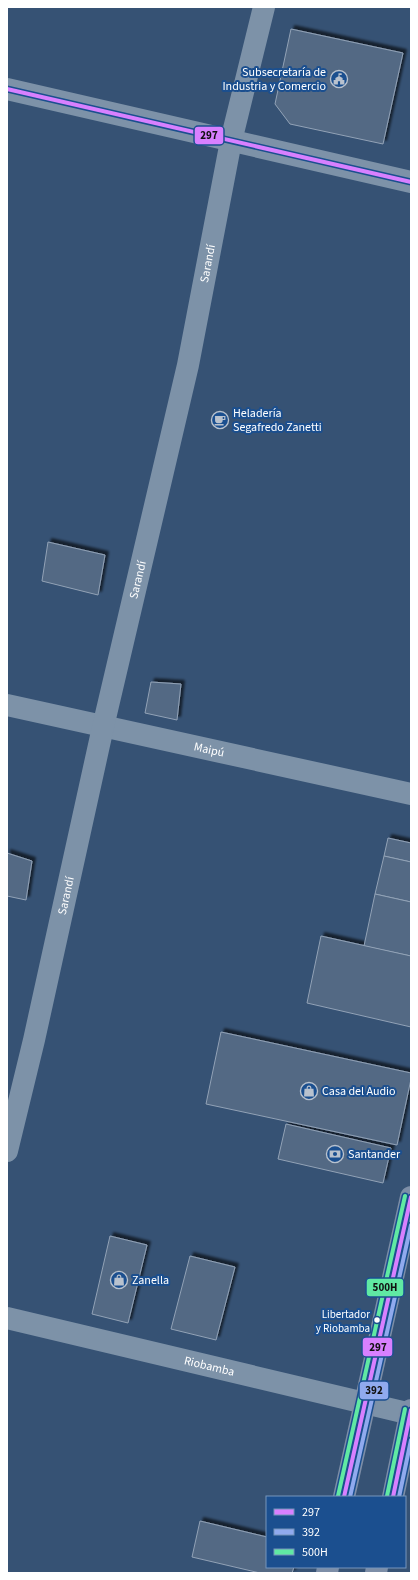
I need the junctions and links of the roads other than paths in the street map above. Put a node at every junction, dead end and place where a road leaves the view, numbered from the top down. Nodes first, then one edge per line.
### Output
1 (264, 7) edge
2 (7, 89) edge
3 (231, 141) junction
4 (411, 182) edge
5 (7, 705) edge
6 (103, 727) junction
7 (411, 794) edge
8 (7, 1151) edge
9 (411, 1197) edge
10 (7, 1318) edge
11 (366, 1404) junction
12 (411, 1413) edge
13 (344, 1496) edge
14 (393, 1496) edge

1 - 3 street, Sarandí
2 - 3 street
3 - 4 street
3 - 6 street, Sarandí
5 - 6 street, Maipú
6 - 7 street, Maipú
6 - 8 street, Sarandí
9 - 11 main road
10 - 11 street, Riobamba
11 - 12 street, Riobamba
11 - 13 main road
12 - 14 main road

